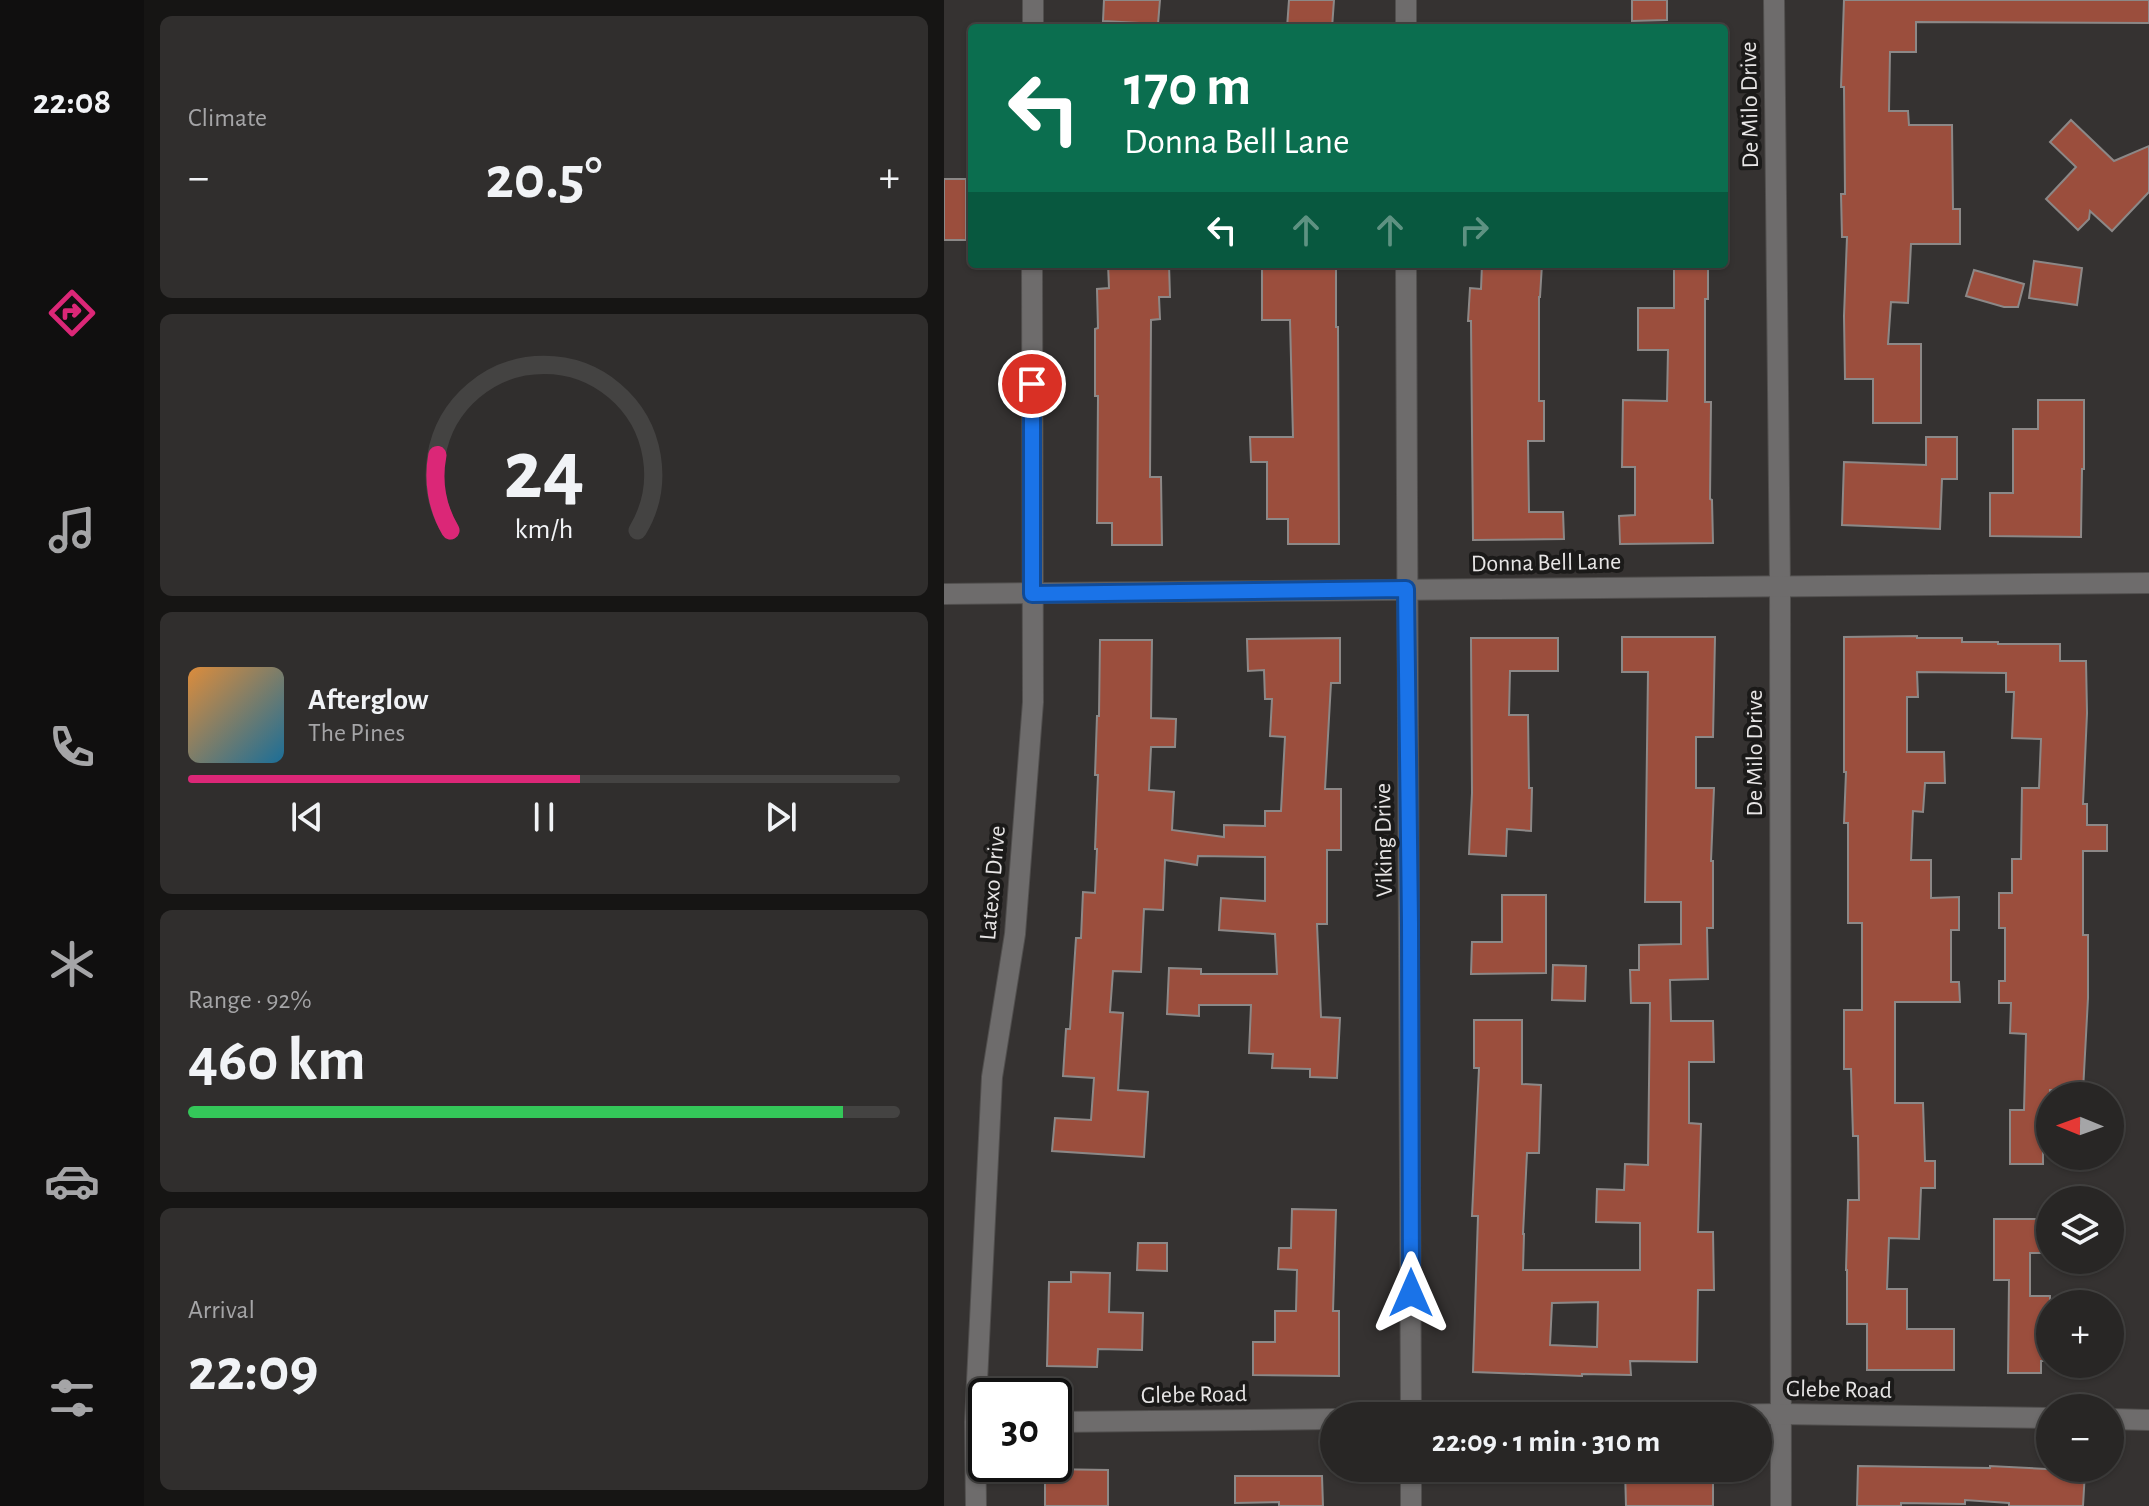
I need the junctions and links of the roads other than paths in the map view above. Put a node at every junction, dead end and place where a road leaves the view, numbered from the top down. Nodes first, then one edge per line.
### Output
1 (1033, 0) edge
2 (1406, 0) edge
3 (1774, 0) edge
4 (1033, 24) edge
5 (1406, 24) edge
6 (1032, 268) edge
7 (1406, 268) edge
8 (2149, 583) edge
9 (1780, 585) junction
10 (1406, 589) junction
11 (944, 594) edge
12 (1032, 594) junction
13 (982, 1378) edge
14 (1411, 1402) edge
15 (1772, 1414) edge
16 (1780, 1414) junction
17 (2036, 1418) edge
18 (1320, 1419) edge
19 (2124, 1419) edge
20 (2149, 1420) edge
21 (1072, 1422) edge
22 (977, 1482) edge
23 (1411, 1482) edge
24 (976, 1506) edge
25 (1411, 1506) edge
26 (1781, 1506) edge

1 - 4 street
2 - 5 street
3 - 9 street, De Milo Drive
6 - 12 street, Latexo Drive
7 - 10 street, Viking Drive
8 - 9 street, Donna Bell Lane
9 - 10 street, Donna Bell Lane
9 - 16 street, De Milo Drive
10 - 12 street, Donna Bell Lane
10 - 14 street, Viking Drive
11 - 12 street, Donna Bell Lane
12 - 13 street, Latexo Drive
15 - 16 street, Glebe Road
16 - 17 street, Glebe Road
16 - 26 street, De Milo Drive
18 - 21 street, Glebe Road
19 - 20 street
22 - 24 street, Latexo Drive
23 - 25 street

